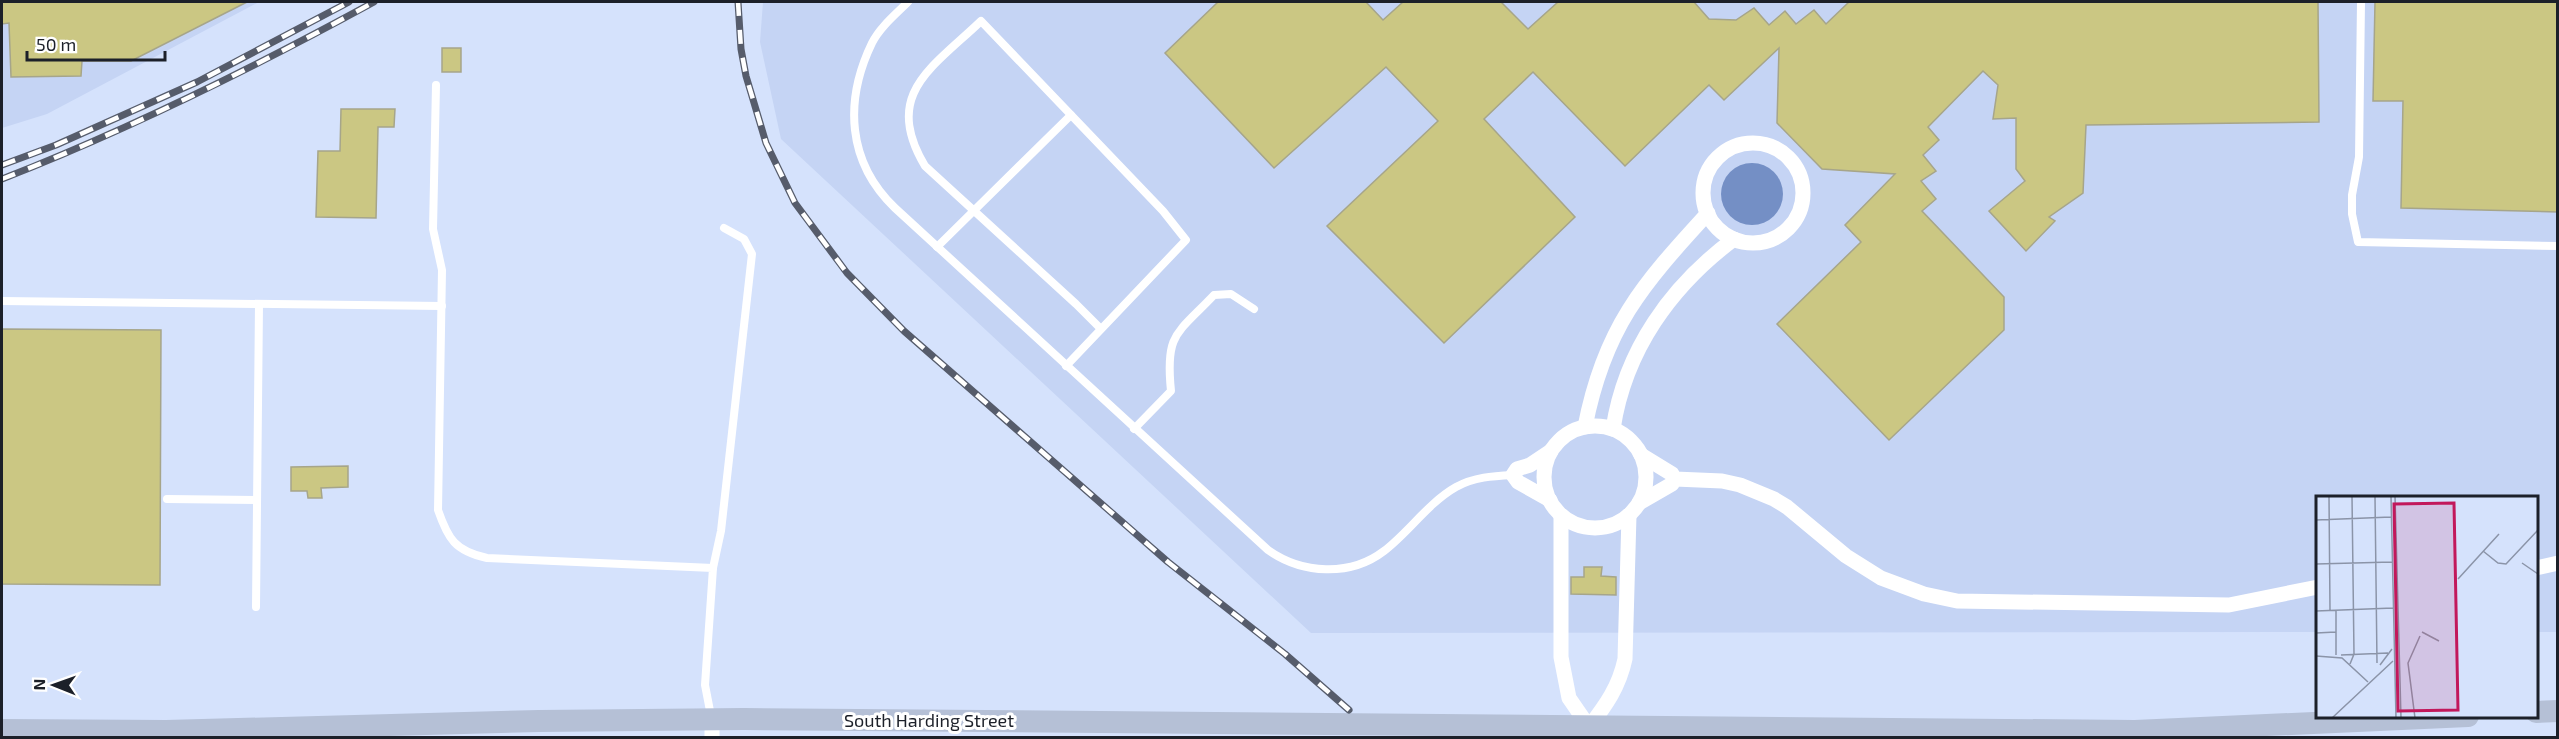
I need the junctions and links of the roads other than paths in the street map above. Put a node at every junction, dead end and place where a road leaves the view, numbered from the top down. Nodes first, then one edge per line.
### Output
1 (908, 2) edge
2 (2361, 2) edge
3 (436, 85) dead end
4 (1071, 116) junction
5 (973, 210) junction
6 (1708, 213) junction
7 (724, 228) dead end
8 (1734, 239) junction
9 (2558, 246) edge
10 (938, 247) junction
11 (2, 301) edge
12 (259, 304) junction
13 (441, 306) junction
14 (1254, 309) dead end
15 (1101, 329) junction
16 (1066, 366) junction
17 (1585, 427) junction
18 (1134, 429) junction
19 (1613, 429) junction
20 (1551, 451) junction
21 (1641, 455) junction
22 (1514, 475) junction
23 (1675, 479) junction
24 (167, 499) dead end
25 (257, 500) junction
26 (1550, 500) junction
27 (1634, 509) junction
28 (1561, 516) junction
29 (2558, 563) edge
30 (713, 568) junction
31 (2538, 568) edge
32 (2316, 587) edge
33 (256, 607) dead end
34 (2558, 711) edge
35 (2538, 712) edge
36 (2445, 718) edge
37 (712, 729) edge
38 (4, 732) edge
39 (1589, 732) edge
40 (1932, 734) edge

1 - 10 lane
2 - 9 lane
3 - 13 lane
4 - 5 lane
4 - 5 lane
4 - 15 lane
5 - 10 lane
5 - 15 lane
6 - 8 street
6 - 8 street
6 - 17 street
7 - 30 lane
8 - 19 street
10 - 16 lane
11 - 12 lane
12 - 13 lane
12 - 25 lane
13 - 30 lane
14 - 18 lane
15 - 16 lane
16 - 18 lane
17 - 19 street
17 - 20 street
18 - 22 lane
19 - 21 street
20 - 22 street
20 - 26 street
21 - 23 street
21 - 27 street
22 - 26 street
23 - 27 street
23 - 32 street
24 - 25 lane
25 - 33 lane
26 - 28 street
27 - 28 street
27 - 39 street
28 - 39 street
29 - 31 street
30 - 37 lane
34 - 35 main road
36 - 40 main road, South Harding Street
37 - 38 main road, South Harding Street
37 - 39 main road, South Harding Street
39 - 40 main road, South Harding Street

